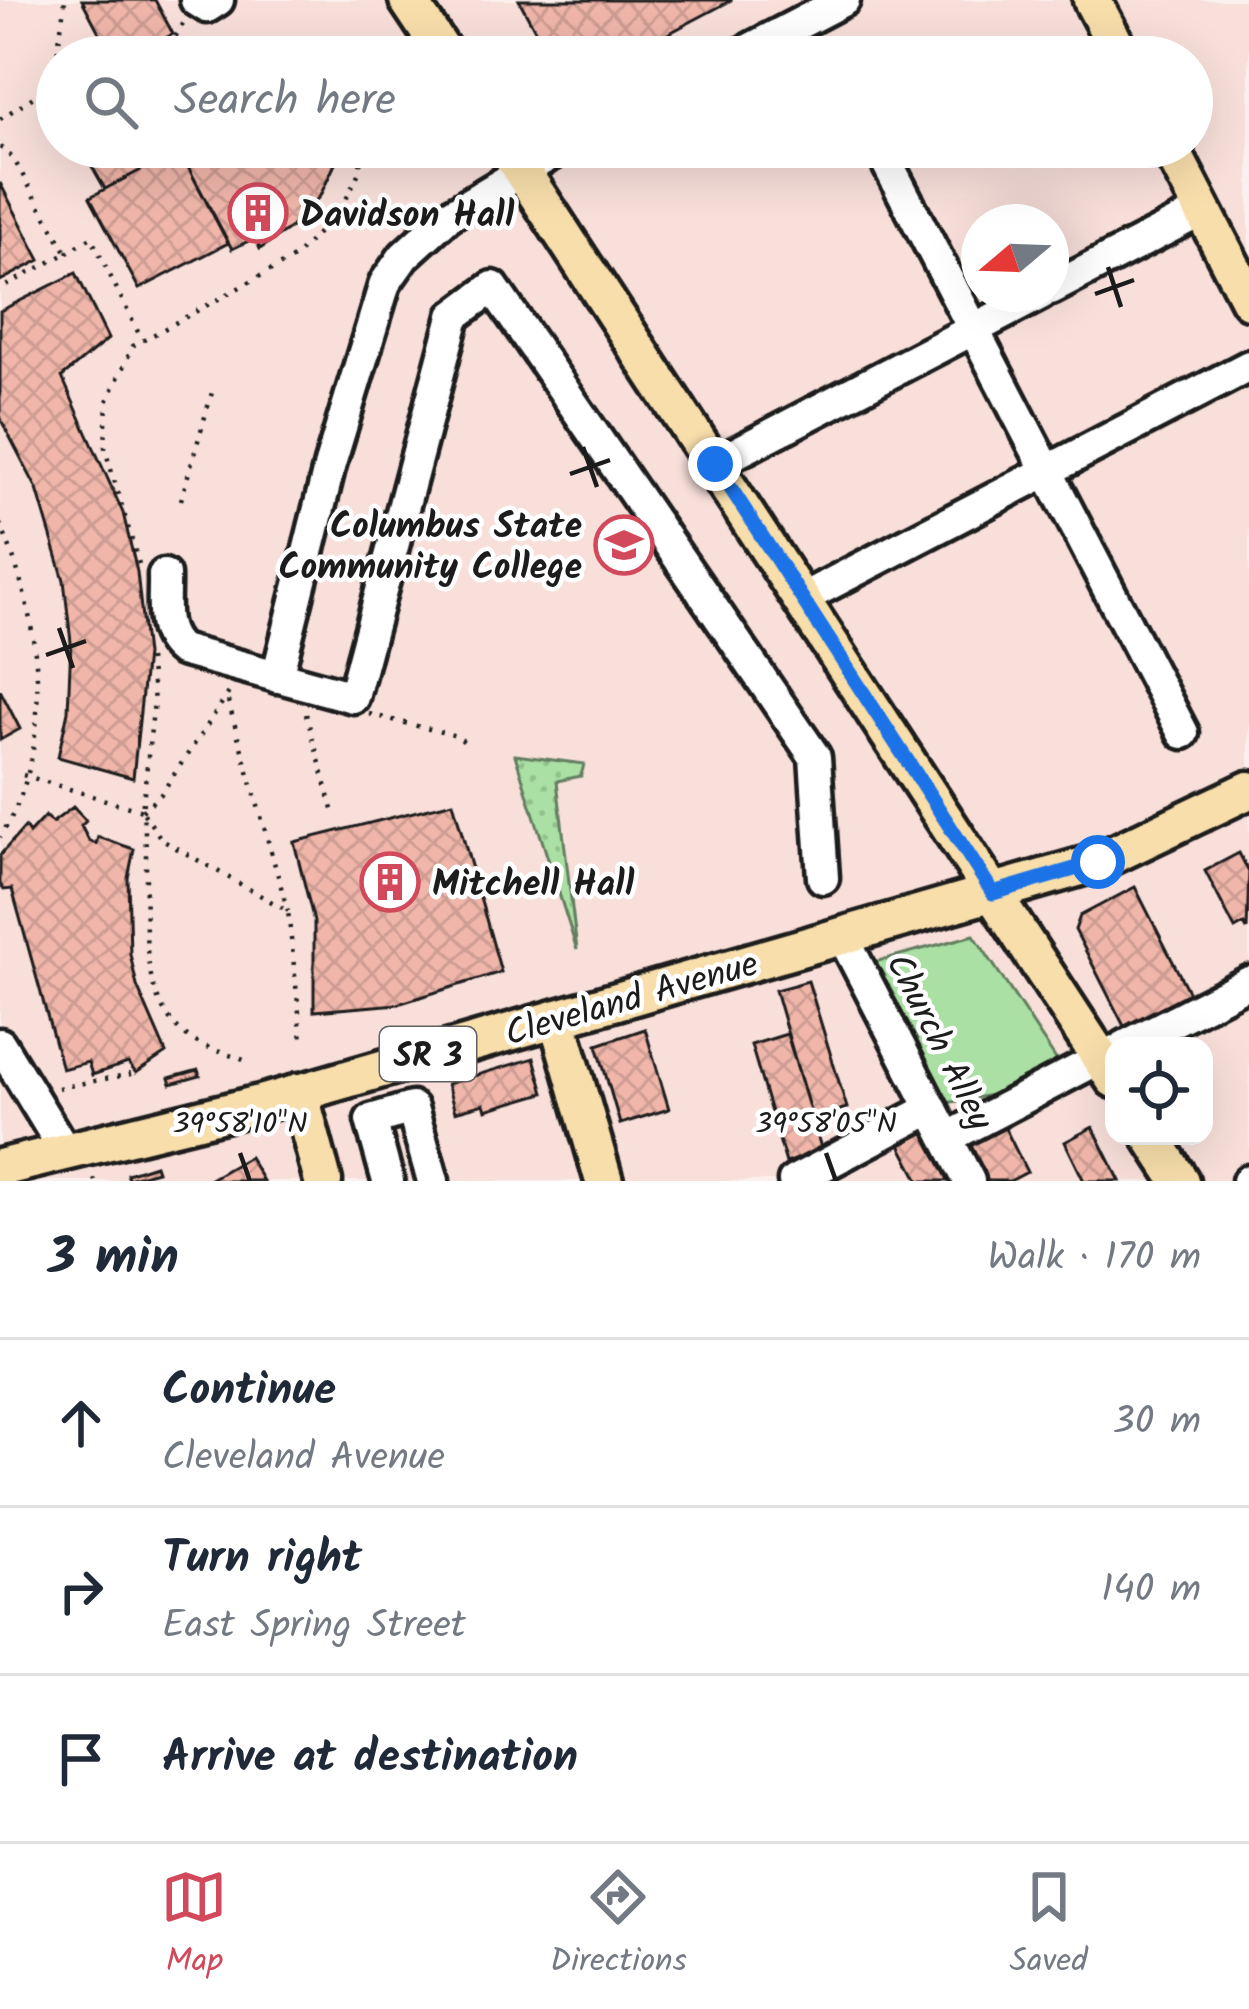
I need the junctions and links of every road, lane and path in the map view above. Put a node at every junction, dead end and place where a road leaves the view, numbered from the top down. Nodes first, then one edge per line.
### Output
1 (65, 0) edge
2 (197, 0) edge
3 (218, 0) edge
4 (408, 0) edge
5 (844, 0) edge
6 (1092, 0) edge
7 (60, 36) edge
8 (176, 36) edge
9 (432, 36) edge
10 (775, 36) edge
11 (1111, 36) edge
12 (36, 95) edge
13 (0, 119) edge
14 (0, 147) edge
15 (360, 168) edge
16 (501, 168) edge
17 (520, 168) edge
18 (890, 168) edge
19 (1181, 168) edge
20 (1203, 210) junction
21 (1237, 245) edge
22 (67, 253) junction
23 (1069, 280) edge
24 (0, 290) edge
25 (1249, 300) edge
26 (1007, 312) edge
27 (974, 329) junction
28 (143, 341) junction
29 (1249, 366) edge
30 (213, 389) dead end
31 (105, 421) dead end
32 (715, 464) junction
33 (1048, 471) junction
34 (181, 500) dead end
35 (0, 524) edge
36 (164, 575) dead end
37 (803, 598) junction
38 (277, 677) junction
39 (232, 684) dead end
40 (301, 697) dead end
41 (228, 701) junction
42 (1183, 733) dead end
43 (23, 775) junction
44 (1249, 790) edge
45 (142, 811) junction
46 (334, 813) dead end
47 (0, 837) edge
48 (823, 878) dead end
49 (993, 893) junction
50 (288, 911) junction
51 (843, 937) junction
52 (1249, 982) edge
53 (557, 1018) junction
54 (1152, 1037) edge
55 (302, 1040) dead end
56 (1105, 1048) edge
57 (4, 1058) edge
58 (246, 1061) dead end
59 (1105, 1063) edge
60 (131, 1074) dead end
61 (46, 1090) dead end
62 (299, 1092) junction
63 (932, 1108) junction
64 (947, 1138) junction
65 (1157, 1145) edge
66 (65, 1151) junction
67 (0, 1168) edge
68 (323, 1181) edge
69 (388, 1181) edge
70 (433, 1181) edge
71 (604, 1181) edge
72 (794, 1181) edge
73 (969, 1181) edge
74 (1180, 1181) edge

1 - 7 path
2 - 3 street
2 - 8 path
4 - 9 main road
5 - 10 street
6 - 11 main road
12 - 13 path
14 - 22 path
15 - 28 path
16 - 38 street
17 - 32 main road
18 - 27 street
19 - 20 main road
20 - 21 main road
20 - 23 street
21 - 25 main road
22 - 24 path
22 - 28 path
26 - 27 street
27 - 32 street
27 - 33 street
28 - 31 path
29 - 33 street
30 - 34 path
32 - 37 main road
33 - 37 street
33 - 42 street
35 - 43 path
36 - 38 street
37 - 49 main road
38 - 48 street
39 - 41 path
40 - 46 path
41 - 45 path
41 - 50 path
43 - 45 path
43 - 47 path
44 - 49 main road, Cleveland Avenue / SR 3
45 - 50 path
45 - 58 path
49 - 51 main road, Cleveland Avenue / SR 3
49 - 56 main road
50 - 55 path
51 - 53 main road, Cleveland Avenue / SR 3
51 - 63 street, Church Alley
52 - 54 street
53 - 62 main road, Cleveland Avenue / SR 3
53 - 71 main road
57 - 66 street
59 - 64 street
60 - 61 path
62 - 66 main road, Cleveland Avenue / SR 3
62 - 68 main road
63 - 64 street, Church Alley
63 - 72 street
64 - 73 street, Church Alley
65 - 74 main road
66 - 67 main road, Cleveland Avenue / SR 3
69 - 70 street

